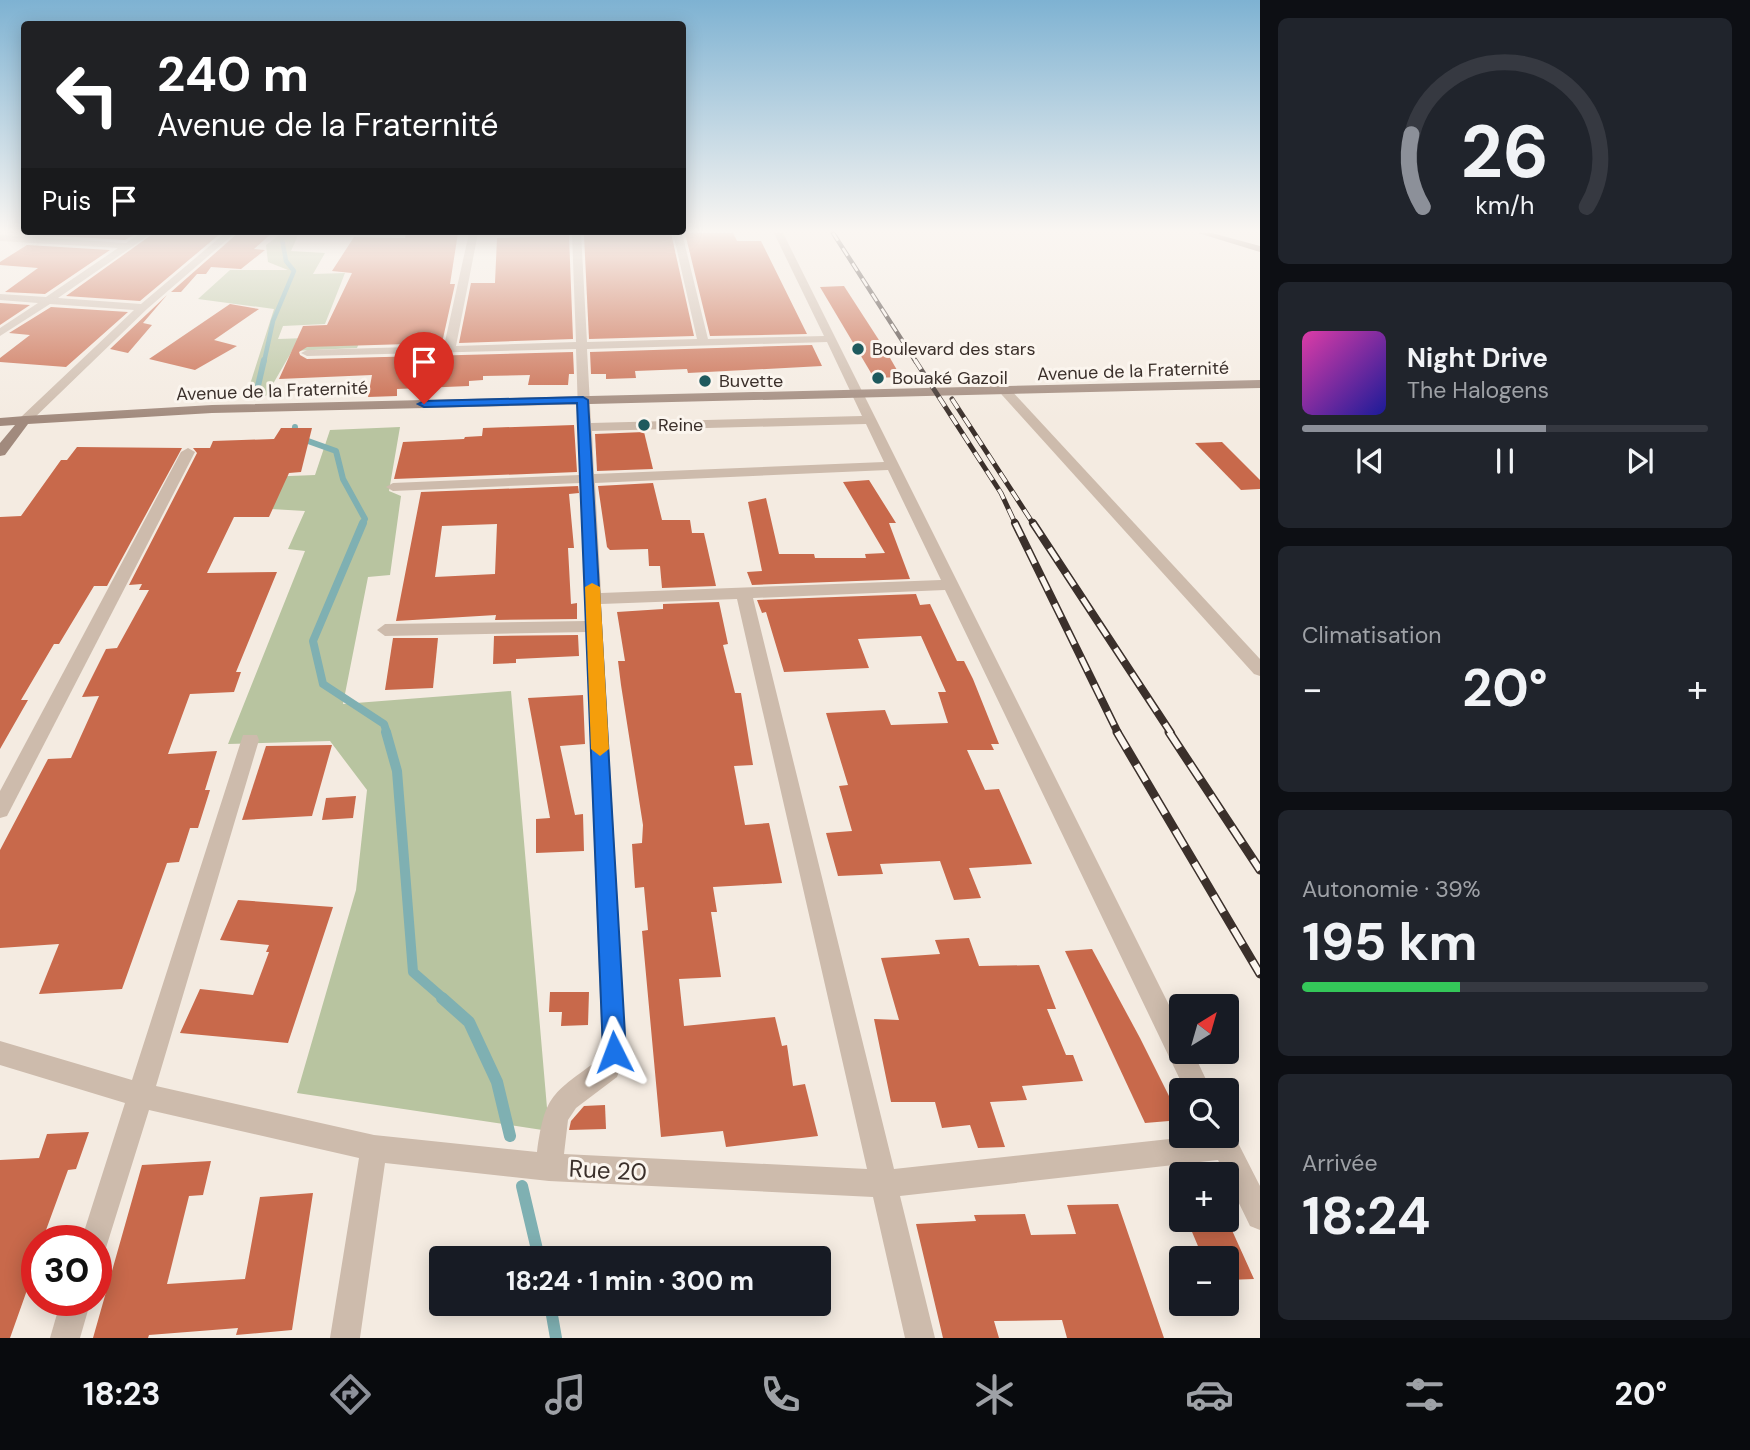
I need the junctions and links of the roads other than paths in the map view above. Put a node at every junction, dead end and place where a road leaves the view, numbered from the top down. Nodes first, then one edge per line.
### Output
1 (56, 295) edge
2 (157, 295) edge
3 (460, 295) edge
4 (578, 295) edge
5 (692, 295) edge
6 (810, 295) edge
7 (0, 297) edge
8 (49, 300) junction
9 (143, 307) junction
10 (0, 333) edge
11 (832, 339) junction
12 (704, 342) junction
13 (579, 346) junction
14 (449, 351) junction
15 (307, 353) dead end
16 (1260, 384) edge
17 (1006, 392) junction
18 (856, 393) junction
19 (583, 400) junction
20 (25, 420) junction
21 (869, 420) junction
22 (0, 422) edge
23 (584, 427) junction
24 (0, 452) edge
25 (188, 452) dead end
26 (892, 466) junction
27 (587, 479) junction
28 (393, 487) dead end
29 (950, 585) junction
30 (744, 593) junction
31 (593, 599) junction
32 (594, 626) junction
33 (385, 630) dead end
34 (1260, 670) edge
35 (250, 740) dead end
36 (0, 810) edge
37 (0, 1053) edge
38 (1192, 1078) edge
39 (139, 1095) junction
40 (374, 1148) junction
41 (1169, 1148) edge
42 (1226, 1148) edge
43 (549, 1167) junction
44 (883, 1184) junction
45 (1260, 1216) edge
46 (99, 1225) edge
47 (71, 1316) edge
48 (65, 1338) edge
49 (345, 1338) edge
50 (920, 1338) edge

1 - 8 street
2 - 9 street
3 - 14 street
4 - 13 street
5 - 12 street
6 - 11 street
7 - 8 street
8 - 9 street
8 - 10 street
9 - 20 street
11 - 12 street
11 - 18 street
12 - 13 street
13 - 14 street
13 - 19 street
14 - 15 street
16 - 17 main road, Avenue de la Fraternité
17 - 18 main road, Avenue de la Fraternité
17 - 34 street
18 - 19 main road, Avenue de la Fraternité
18 - 21 street
19 - 20 main road, Avenue de la Fraternité
19 - 23 street
20 - 22 main road, Avenue de la Fraternité
20 - 24 main road
21 - 23 street
21 - 26 street
23 - 27 street
25 - 36 street
26 - 27 street
26 - 29 street
27 - 28 street
27 - 31 street
29 - 30 street
29 - 38 street
30 - 31 street
30 - 44 street
31 - 32 street
32 - 33 street
32 - 43 street
35 - 39 street
37 - 39 street, Rue 20
39 - 40 street, Rue 20
39 - 46 street
40 - 43 street, Rue 20
40 - 49 street
41 - 44 street, Rue 20
42 - 45 street
43 - 44 street, Rue 20
44 - 50 street
47 - 48 street

